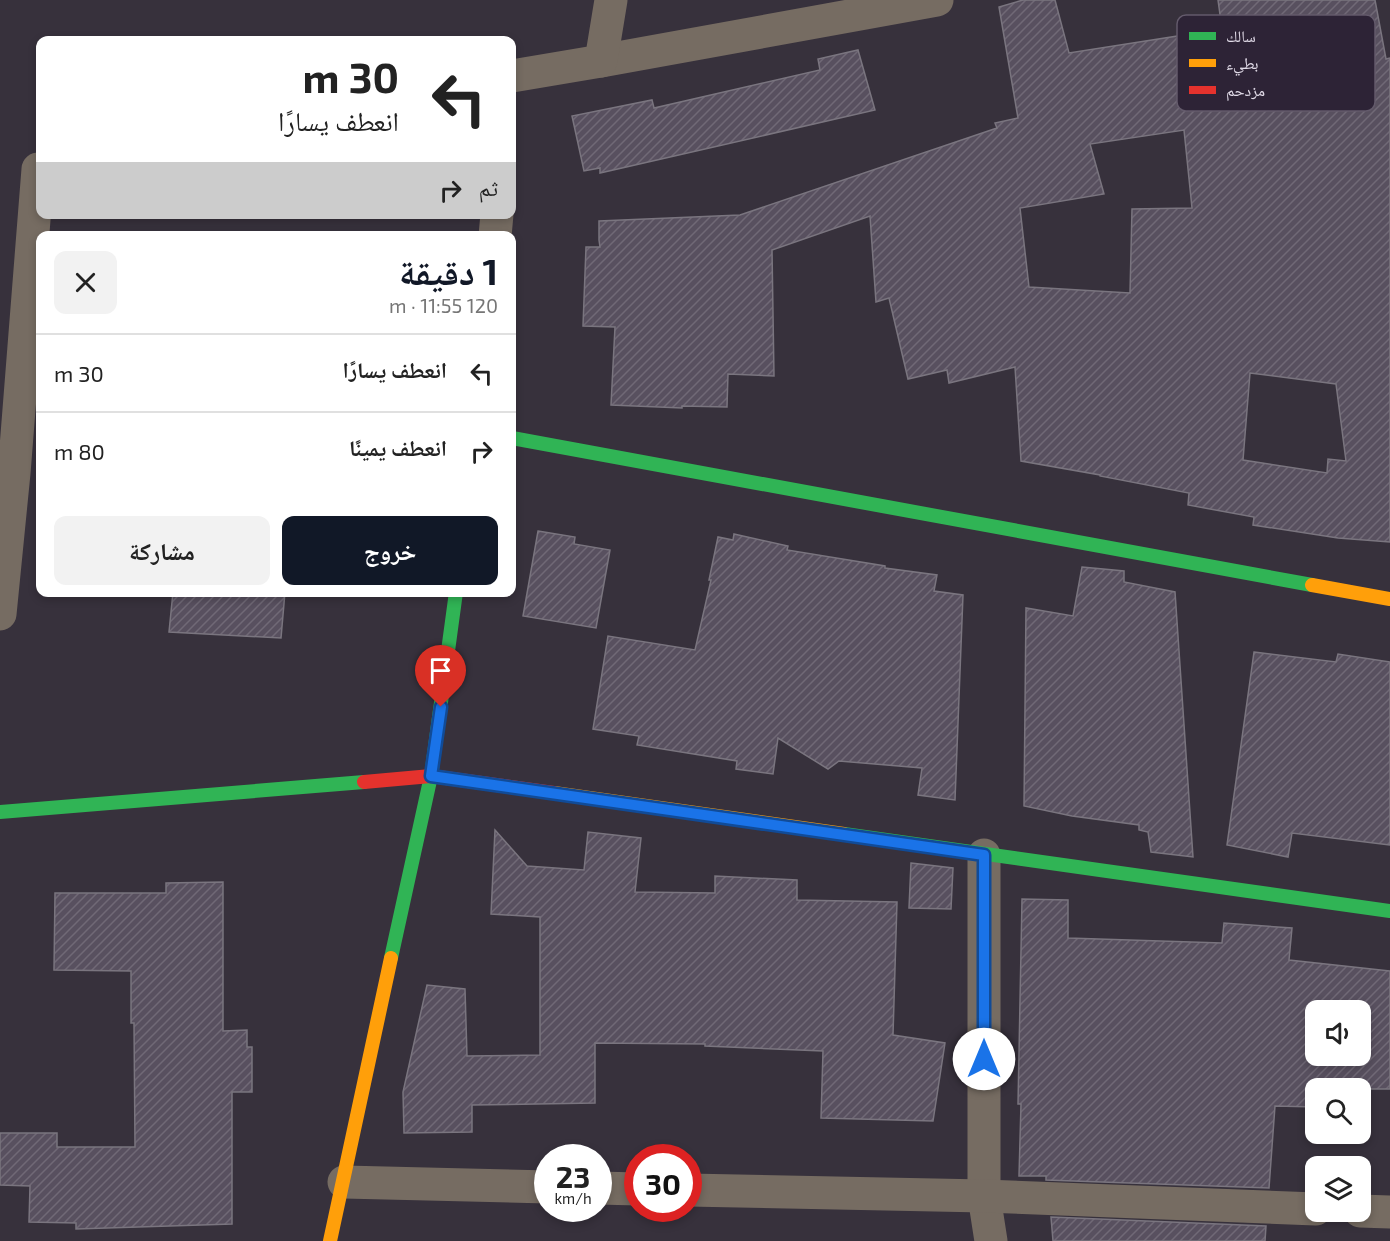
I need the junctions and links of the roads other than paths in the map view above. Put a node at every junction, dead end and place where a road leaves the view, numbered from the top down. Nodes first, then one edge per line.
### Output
1 (611, 0) edge
2 (937, 0) edge
3 (602, 61) junction
4 (516, 75) edge
5 (36, 189) edge
6 (516, 439) edge
7 (7, 472) edge
8 (455, 597) edge
9 (1390, 600) edge
10 (0, 614) edge
11 (431, 776) junction
12 (0, 812) edge
13 (984, 855) junction
14 (1390, 911) edge
15 (344, 1182) junction
16 (534, 1187) edge
17 (702, 1190) edge
18 (984, 1196) junction
19 (1305, 1209) edge
20 (1371, 1211) edge
21 (1390, 1212) edge
22 (330, 1241) edge
23 (991, 1241) edge

1 - 3 street
2 - 3 street
3 - 4 street
5 - 7 street
6 - 9 street
7 - 10 street
8 - 11 street
11 - 12 street
11 - 13 street
11 - 15 street
13 - 14 street
13 - 18 street
15 - 16 street
15 - 22 street
17 - 18 street
18 - 19 street
18 - 23 street
20 - 21 street

